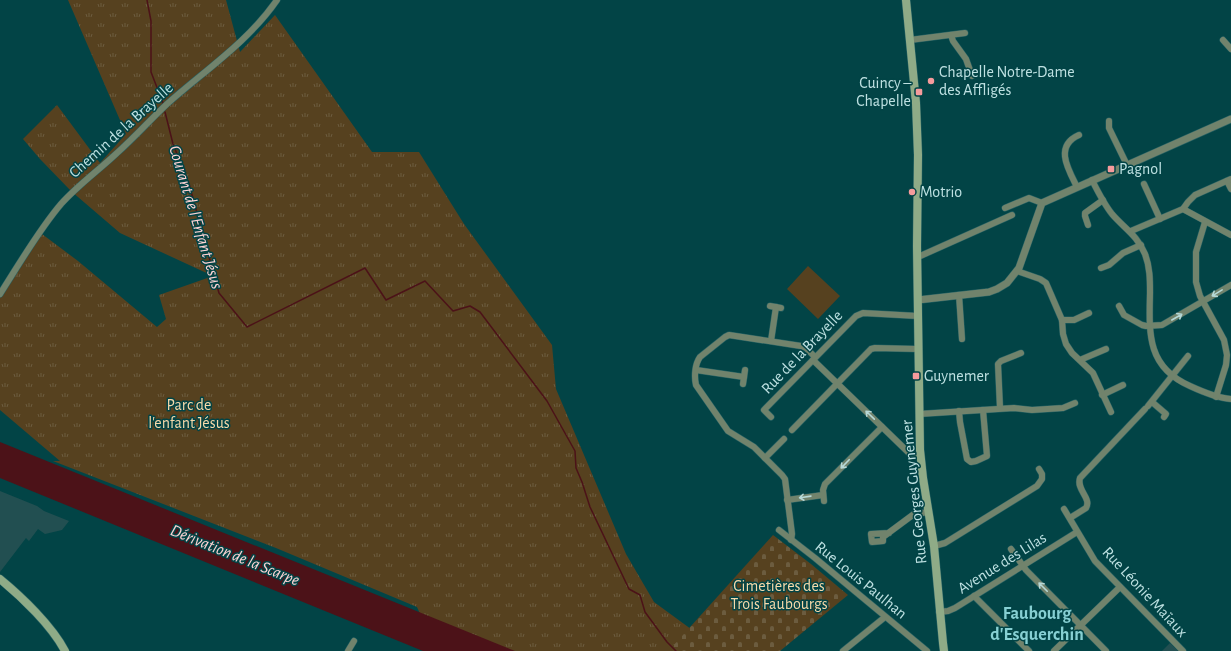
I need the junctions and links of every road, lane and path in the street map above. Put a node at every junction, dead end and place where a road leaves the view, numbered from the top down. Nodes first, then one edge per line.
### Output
1 (277, 0) edge
2 (906, 0) edge
3 (965, 33) dead end
4 (951, 35) junction
5 (910, 40) junction
6 (1223, 40) dead end
7 (1231, 49) edge
8 (972, 76) dead end
9 (1231, 119) edge
10 (1109, 121) dead end
11 (1079, 135) dead end
12 (1127, 165) junction
13 (1092, 180) junction
14 (1229, 180) edge
15 (1144, 184) dead end
16 (1077, 187) junction
17 (1231, 188) edge
18 (1103, 200) junction
19 (1042, 203) junction
20 (1005, 208) dead end
21 (1183, 210) junction
22 (1012, 215) dead end
23 (1160, 219) junction
24 (1205, 222) junction
25 (1088, 225) dead end
26 (1131, 231) junction
27 (1231, 235) edge
28 (1141, 245) junction
29 (918, 257) junction
30 (1101, 268) dead end
31 (1017, 271) junction
32 (1231, 281) edge
33 (1231, 285) edge
34 (0, 294) edge
35 (959, 295) junction
36 (918, 300) junction
37 (1203, 302) junction
38 (1119, 306) dead end
39 (776, 307) dead end
40 (1090, 313) dead end
41 (918, 316) junction
42 (1062, 320) junction
43 (1149, 326) junction
44 (1231, 336) edge
45 (962, 339) dead end
46 (1224, 340) junction
47 (771, 341) junction
48 (918, 349) junction
49 (1106, 349) dead end
50 (1021, 353) dead end
51 (1188, 356) dead end
52 (814, 358) junction
53 (1080, 360) junction
54 (696, 370) junction
55 (745, 370) dead end
56 (1172, 376) junction
57 (837, 383) junction
58 (1123, 385) dead end
59 (1102, 395) junction
60 (1216, 397) junction
61 (1231, 399) edge
62 (1075, 403) dead end
63 (1148, 406) junction
64 (1000, 408) junction
65 (983, 410) junction
66 (959, 411) junction
67 (1111, 412) dead end
68 (919, 414) junction
69 (1164, 416) dead end
70 (771, 417) dead end
71 (882, 426) junction
72 (792, 430) dead end
73 (784, 439) dead end
74 (921, 456) junction
75 (765, 458) junction
76 (1039, 469) dead end
77 (787, 500) junction
78 (1064, 509) dead end
79 (929, 512) junction
80 (1070, 518) junction
81 (779, 530) dead end
82 (1077, 532) junction
83 (889, 533) dead end
84 (791, 540) junction
85 (934, 546) junction
86 (1012, 549) dead end
87 (1022, 566) junction
88 (0, 579) edge
89 (0, 584) edge
90 (1120, 587) junction
91 (974, 596) junction
92 (939, 612) junction
93 (885, 617) junction
94 (1080, 625) junction
95 (354, 641) dead end
96 (942, 648) edge
97 (60, 651) edge
98 (65, 651) edge
99 (348, 651) edge
100 (843, 651) edge
101 (927, 651) edge
102 (1028, 651) edge
103 (1054, 651) edge
104 (1106, 651) edge
105 (1183, 651) edge

1 - 34 street, Chemin de la Brayelle
2 - 5 main road, Rue Georges Guynemer
3 - 4 street
4 - 5 street
4 - 8 street
5 - 29 main road, Rue Georges Guynemer
6 - 7 street
9 - 12 street
10 - 12 street
11 - 16 street
12 - 13 street
13 - 16 street
13 - 18 street
14 - 17 street
14 - 21 street
15 - 23 street
16 - 19 street
18 - 25 street
18 - 26 street
19 - 20 street
19 - 31 street
21 - 23 street
21 - 24 street
22 - 29 street
23 - 26 street
24 - 27 street
24 - 37 street
26 - 28 street
28 - 30 street
28 - 43 street
29 - 36 main road, Rue Georges Guynemer
31 - 35 street
31 - 42 street
32 - 33 street
33 -> 37 street
35 - 36 street
35 - 45 street
36 - 41 main road, Rue Georges Guynemer
43 -> 37 street
37 - 46 street
38 - 43 street
39 - 47 street
40 - 42 street
41 - 48 main road, Rue Georges Guynemer
41 - 52 street, Rue de la Brayelle
42 - 53 street
43 - 56 street
44 - 46 street
46 - 60 street
47 - 52 street
47 - 54 street
48 - 57 street
48 - 68 main road, Rue Georges Guynemer
49 - 53 street
50 - 64 street
51 - 56 street
52 - 57 street
52 - 70 street, Rue de la Brayelle
53 - 59 street
54 - 55 street
54 - 75 street
56 - 60 street
56 - 63 street
71 -> 57 street
57 - 72 street
58 - 59 street
59 - 67 street
60 - 61 street
62 - 64 street
63 - 69 street
63 - 80 street
64 - 65 street
65 - 66 street
65 - 66 street
66 - 68 street
68 - 74 main road, Rue Georges Guynemer
71 - 74 street
71 -> 77 street
73 - 75 street
74 - 79 main road, Rue Georges Guynemer
75 - 77 street
76 - 85 street
77 - 84 street
78 - 80 street, Rue Léonie Maïaux
79 - 83 street
79 - 85 main road, Rue Georges Guynemer
80 - 82 street, Rue Léonie Maïaux
81 - 84 street, Rue Louis Paulhan
82 - 87 street, Avenue des Lilas
82 - 90 street, Rue Léonie Maïaux
84 - 93 street, Rue Louis Paulhan
85 - 92 main road, Rue Georges Guynemer
86 - 87 street
87 - 91 street, Avenue des Lilas
94 -> 87 street
88 - 98 main road
89 - 97 main road
90 - 94 street
90 - 105 street, Rue Léonie Maïaux
91 - 92 street, Avenue des Lilas
91 - 102 street
92 - 96 main road, Rue Georges Guynemer
93 - 100 street
93 - 101 street, Rue Louis Paulhan
94 - 103 street
94 - 104 street
95 - 99 street

